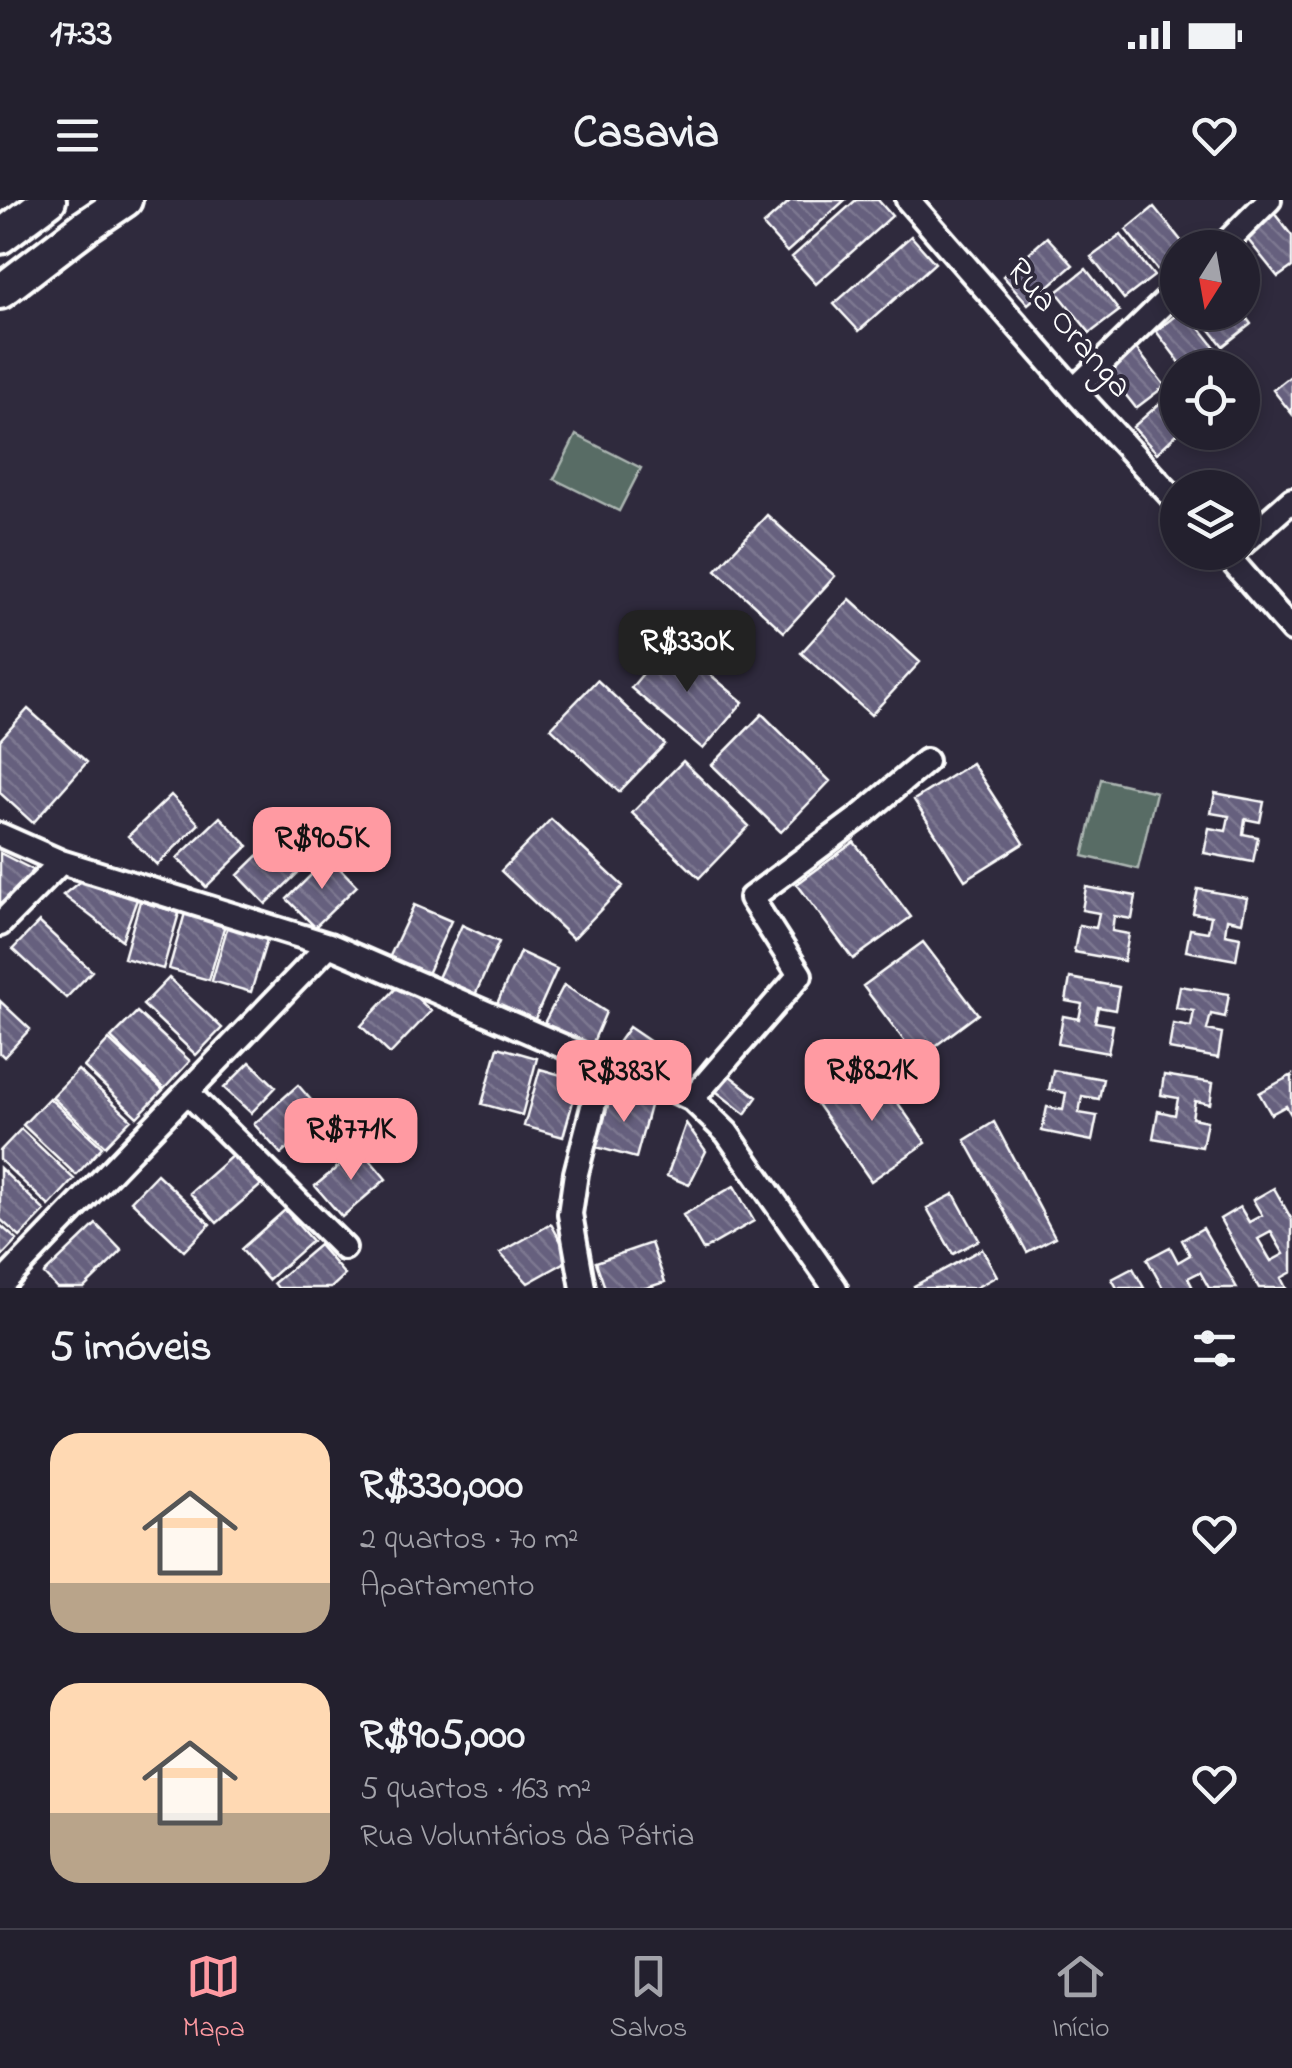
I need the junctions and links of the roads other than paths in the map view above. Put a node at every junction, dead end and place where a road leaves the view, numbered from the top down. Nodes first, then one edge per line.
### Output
1 (49, 200) edge
2 (125, 200) edge
3 (908, 200) edge
4 (1270, 200) edge
5 (1239, 230) edge
6 (0, 237) edge
7 (0, 292) edge
8 (1160, 307) edge
9 (1074, 390) junction
10 (1160, 483) edge
11 (1292, 500) edge
12 (1260, 528) edge
13 (1246, 570) edge
14 (1292, 630) edge
15 (926, 760) dead end
16 (0, 835) edge
17 (61, 862) junction
18 (0, 924) edge
19 (329, 945) junction
20 (604, 1064) junction
21 (188, 1093) junction
22 (692, 1099) junction
23 (344, 1248) dead end
24 (12, 1283) edge
25 (583, 1288) edge
26 (835, 1288) edge

1 - 6 highway
2 - 7 highway
3 - 9 street, Rua Oranga
4 - 5 street
8 - 9 street
9 - 10 street, Rua Oranga
11 - 12 street
13 - 14 street
15 - 22 street
16 - 17 street
17 - 18 street
17 - 19 street
19 - 20 street
19 - 21 street
20 - 22 street
20 - 25 street
21 - 23 street
21 - 24 street
22 - 26 street

